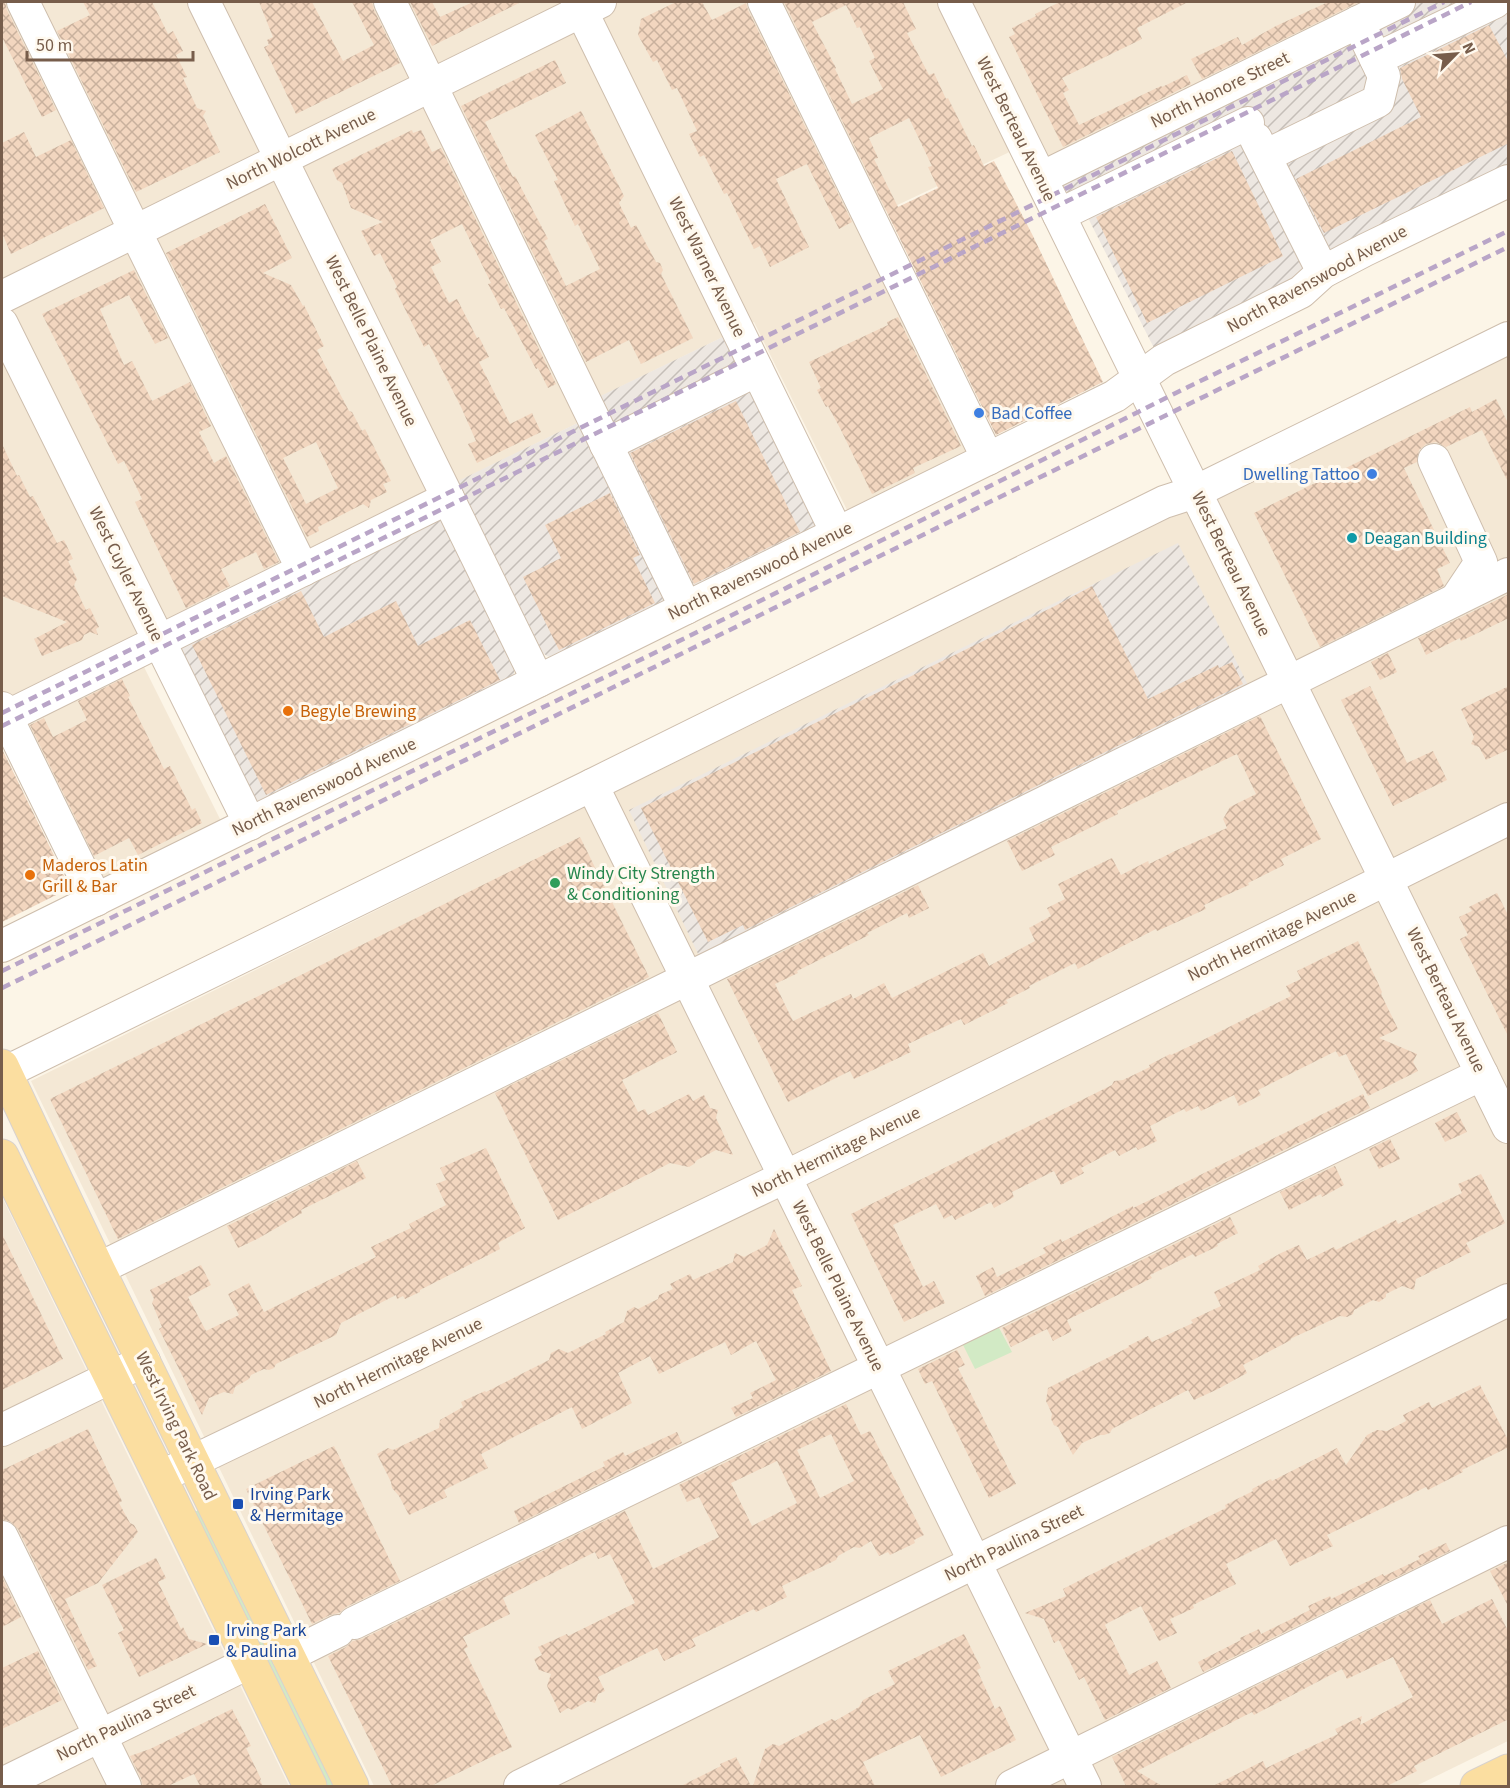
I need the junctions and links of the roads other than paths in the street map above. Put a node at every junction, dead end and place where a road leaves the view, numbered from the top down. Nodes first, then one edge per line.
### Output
1 (23, 2) edge
2 (204, 2) edge
3 (390, 2) edge
4 (764, 2) edge
5 (954, 2) edge
6 (1399, 2) edge
7 (1495, 2) edge
8 (586, 4) edge
9 (1509, 16) edge
10 (1358, 22) junction
11 (1376, 59) junction
12 (431, 85) junction
13 (1230, 85) junction
14 (1248, 123) junction
15 (1265, 156) junction
16 (282, 158) junction
17 (1041, 177) junction
18 (1509, 181) edge
19 (1059, 215) junction
20 (135, 231) junction
21 (1323, 272) junction
22 (2, 297) edge
23 (2, 324) edge
24 (1509, 338) edge
25 (758, 370) junction
26 (1139, 378) junction
27 (606, 445) junction
28 (988, 459) junction
29 (1434, 460) dead end
30 (1196, 492) junction
31 (448, 498) junction
32 (837, 533) junction
33 (303, 570) junction
34 (1509, 574) edge
35 (1456, 600) junction
36 (686, 608) junction
37 (159, 641) junction
38 (538, 681) junction
39 (1289, 682) junction
40 (4, 713) edge
41 (592, 785) junction
42 (1509, 819) edge
43 (250, 824) junction
44 (1386, 880) junction
45 (96, 900) junction
46 (2, 946) edge
47 (687, 979) junction
48 (3, 1071) edge
49 (1482, 1074) junction
50 (1509, 1127) edge
51 (2, 1156) edge
52 (785, 1177) junction
53 (98, 1269) junction
54 (1509, 1300) edge
55 (144, 1361) junction
56 (879, 1368) junction
57 (111, 1377) junction
58 (2, 1430) edge
59 (193, 1461) junction
60 (160, 1477) junction
61 (2, 1537) edge
62 (1509, 1542) edge
63 (974, 1563) junction
64 (12, 1586) edge
65 (288, 1656) junction
66 (250, 1662) junction
67 (100, 1736) junction
68 (1071, 1758) junction
69 (1509, 1771) edge
70 (2, 1784) edge
71 (125, 1786) edge
72 (310, 1786) edge
73 (352, 1786) edge
74 (520, 1786) edge
75 (1012, 1786) edge
76 (1085, 1786) edge
77 (1478, 1786) edge

1 - 20 street
2 - 16 street, West Belle Plaine Avenue
3 - 12 street
4 - 28 street
5 - 17 street, West Berteau Avenue
6 - 10 street, North Honore Street
7 - 9 street
7 - 11 street
8 - 12 street, North Wolcott Avenue
8 - 25 street, West Warner Avenue
10 - 11 street
10 - 13 street, North Honore Street
11 - 15 street
12 - 16 street, North Wolcott Avenue
12 - 27 street
13 - 14 street
13 - 17 street, North Honore Street
14 - 15 street
14 - 19 street
15 - 21 street
16 - 20 street, North Wolcott Avenue
16 - 31 street, West Belle Plaine Avenue
17 - 19 street, West Berteau Avenue
18 - 21 street, North Ravenswood Avenue
19 - 26 street, West Berteau Avenue
20 - 22 street, North Wolcott Avenue
20 - 33 street
21 - 26 street, North Ravenswood Avenue
23 - 37 street, West Cuyler Avenue
24 - 30 street
25 - 27 street
25 - 32 street, West Warner Avenue
26 - 28 street, North Ravenswood Avenue
26 - 30 street, West Berteau Avenue
27 - 36 street
28 - 32 street, North Ravenswood Avenue
29 - 35 street
30 - 39 street, West Berteau Avenue
30 - 41 street
31 - 33 street
31 - 38 street, West Belle Plaine Avenue
32 - 36 street, North Ravenswood Avenue
33 - 37 street
34 - 35 street
35 - 39 street
36 - 38 street, North Ravenswood Avenue
37 - 40 street
37 - 43 street, West Cuyler Avenue
38 - 43 street, North Ravenswood Avenue
39 - 44 street, West Berteau Avenue
39 - 47 street
40 - 45 street
41 - 47 street, West Belle Plaine Avenue
41 - 48 street
42 - 44 street, North Hermitage Avenue
43 - 45 street, North Ravenswood Avenue
44 - 49 street, West Berteau Avenue
44 - 52 street, North Hermitage Avenue
45 - 46 street, North Ravenswood Avenue
47 - 52 street, West Belle Plaine Avenue
47 - 53 street
48 - 53 main road, West Irving Park Road
49 - 50 street, West Berteau Avenue
49 - 56 street
51 - 57 main road, West Irving Park Road
52 - 56 street, West Belle Plaine Avenue
52 - 59 street, North Hermitage Avenue
53 - 55 main road, West Irving Park Road
54 - 63 street, North Paulina Street
55 - 57 street
55 - 59 main road, West Irving Park Road
56 - 63 street, West Belle Plaine Avenue
56 - 65 street
57 - 58 street
57 - 60 main road, West Irving Park Road
59 - 60 street, North Hermitage Avenue
59 - 65 main road, West Irving Park Road
60 - 66 main road, West Irving Park Road
61 - 64 street
62 - 68 street
63 - 68 street, West Belle Plaine Avenue
63 - 74 street, North Paulina Street
64 - 67 street
65 - 73 main road, West Irving Park Road
66 - 67 street, North Paulina Street
66 - 72 main road, West Irving Park Road
67 - 70 street, North Paulina Street
67 - 71 street
68 - 75 street
68 - 76 street, West Belle Plaine Avenue
69 - 77 main road

